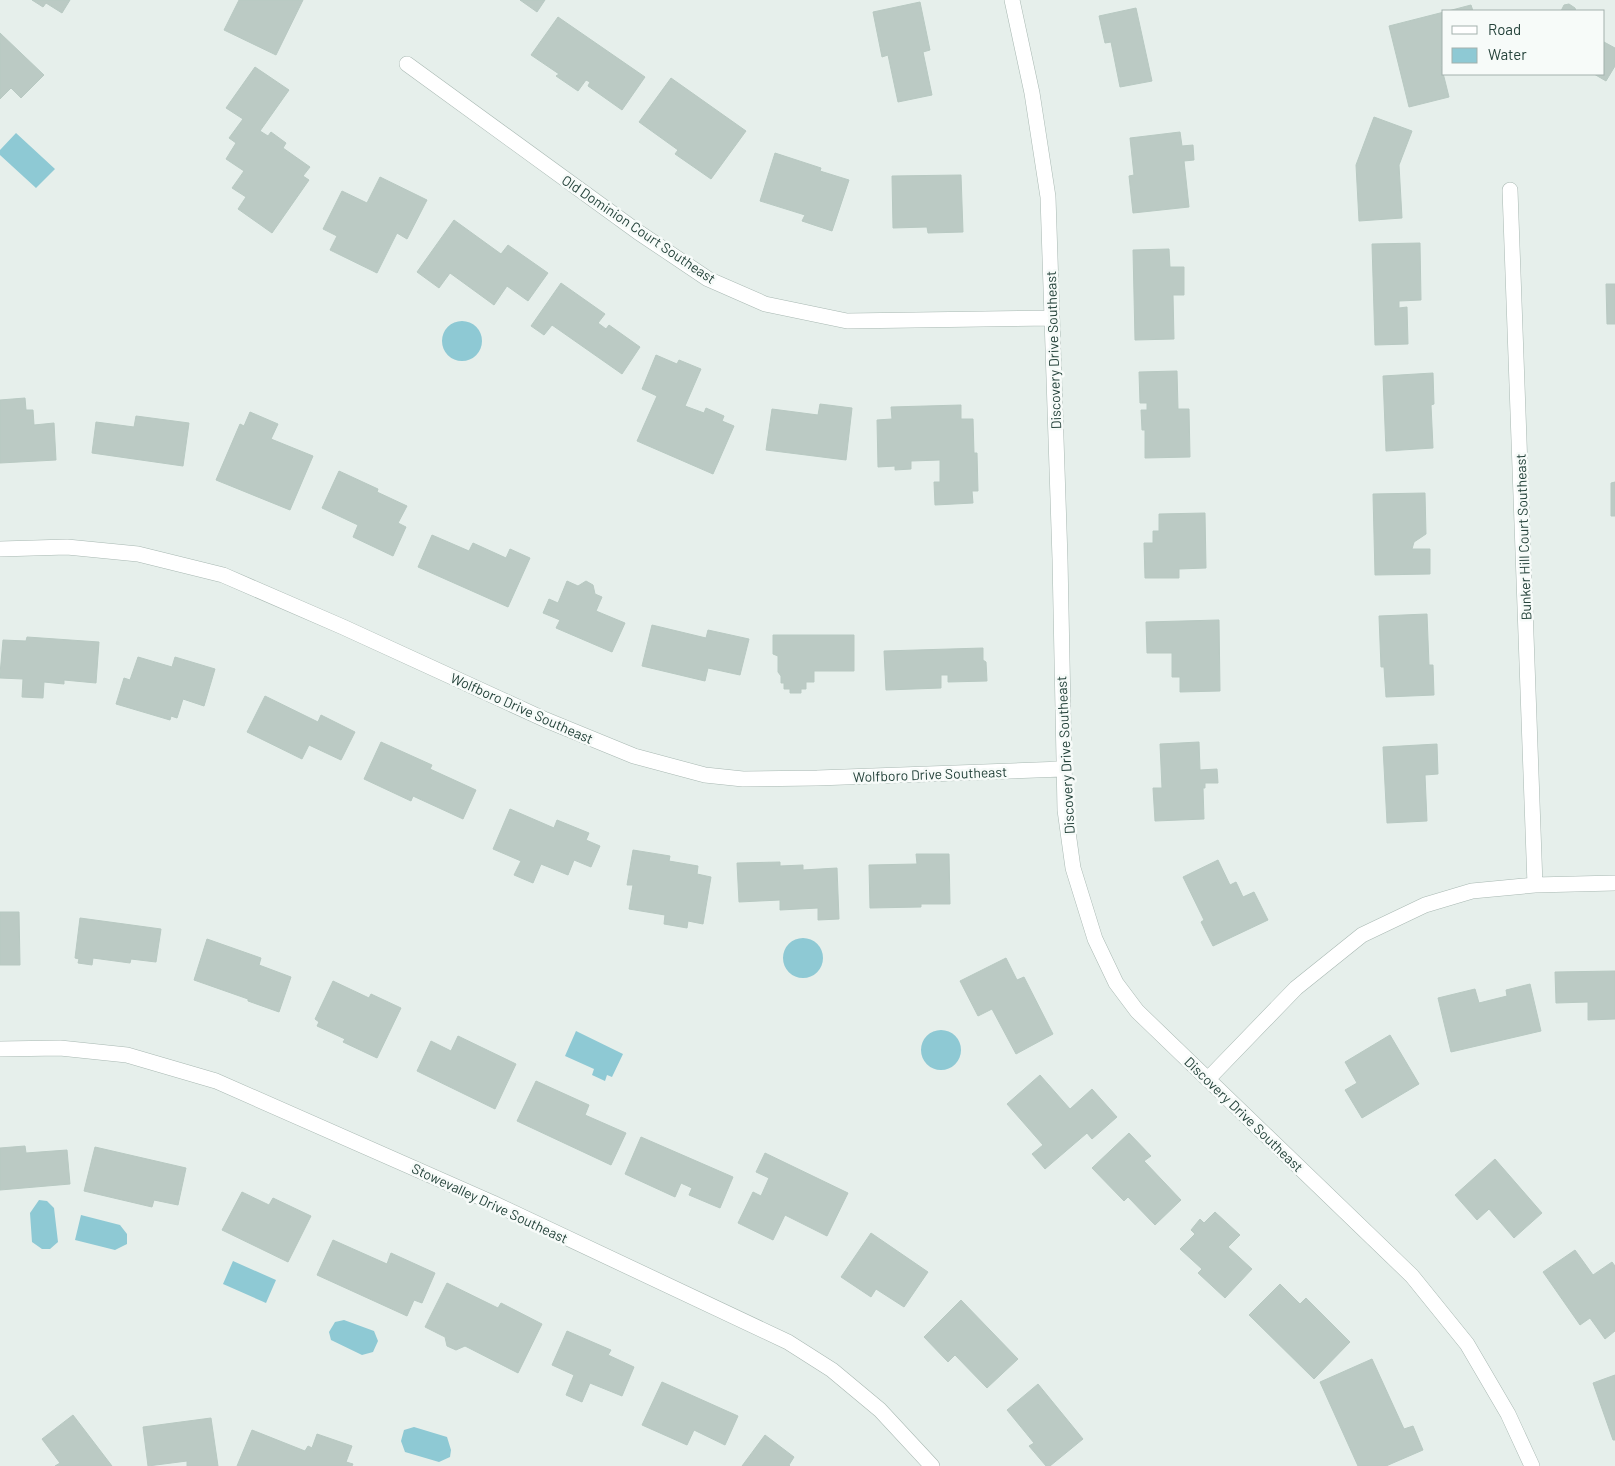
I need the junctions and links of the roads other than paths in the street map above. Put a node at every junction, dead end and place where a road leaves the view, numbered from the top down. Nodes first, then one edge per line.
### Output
1 (1012, 0) edge
2 (407, 64) dead end
3 (1510, 190) dead end
4 (1052, 318) junction
5 (0, 549) edge
6 (1063, 769) junction
7 (1615, 883) edge
8 (1535, 884) junction
9 (0, 1049) edge
10 (1208, 1079) junction
11 (932, 1466) edge
12 (1532, 1466) edge

1 - 4 street, Discovery Drive Southeast
2 - 4 street, Old Dominion Court Southeast
3 - 8 street, Bunker Hill Court Southeast
4 - 6 street, Discovery Drive Southeast
5 - 6 street, Wolfboro Drive Southeast
6 - 10 street, Discovery Drive Southeast
7 - 8 street
8 - 10 street
9 - 11 street, Stowevalley Drive Southeast
10 - 12 street, Discovery Drive Southeast

